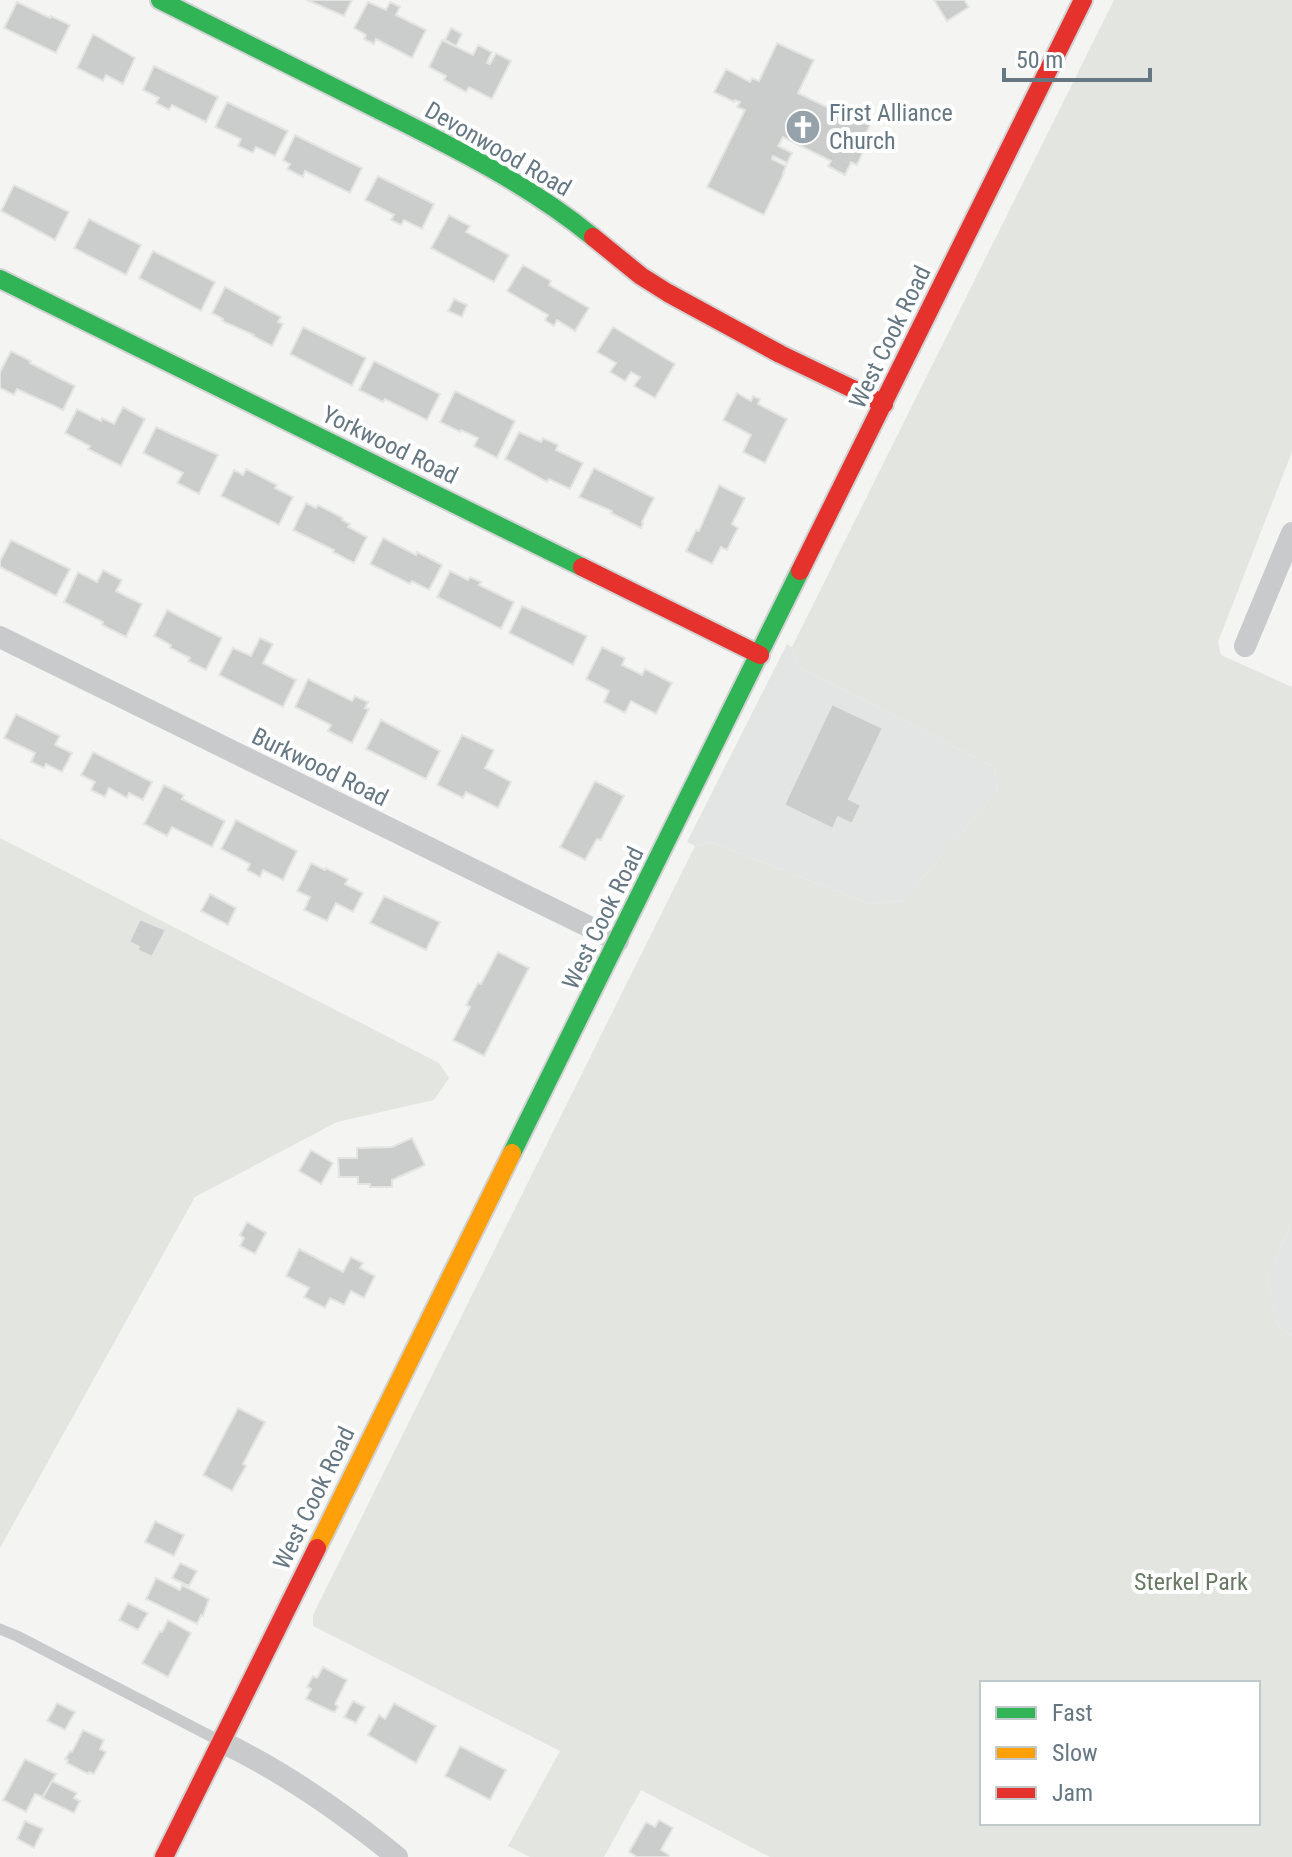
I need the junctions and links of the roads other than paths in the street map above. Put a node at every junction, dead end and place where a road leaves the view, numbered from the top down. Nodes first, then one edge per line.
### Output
1 (160, 0) edge
2 (1083, 0) edge
3 (0, 279) edge
4 (884, 404) junction
5 (1292, 533) edge
6 (0, 637) edge
7 (1245, 646) dead end
8 (760, 655) junction
9 (618, 941) junction
10 (0, 1629) edge
11 (222, 1742) junction
12 (164, 1857) edge
13 (397, 1857) edge

1 - 4 main road, Devonwood Road
2 - 4 main road, West Cook Road
3 - 8 main road, Yorkwood Road
4 - 8 main road, West Cook Road
5 - 7 street
6 - 9 street, Burkwood Road
8 - 9 main road, West Cook Road
9 - 11 main road, West Cook Road
10 - 11 lane
11 - 12 main road, West Cook Road
11 - 13 street

